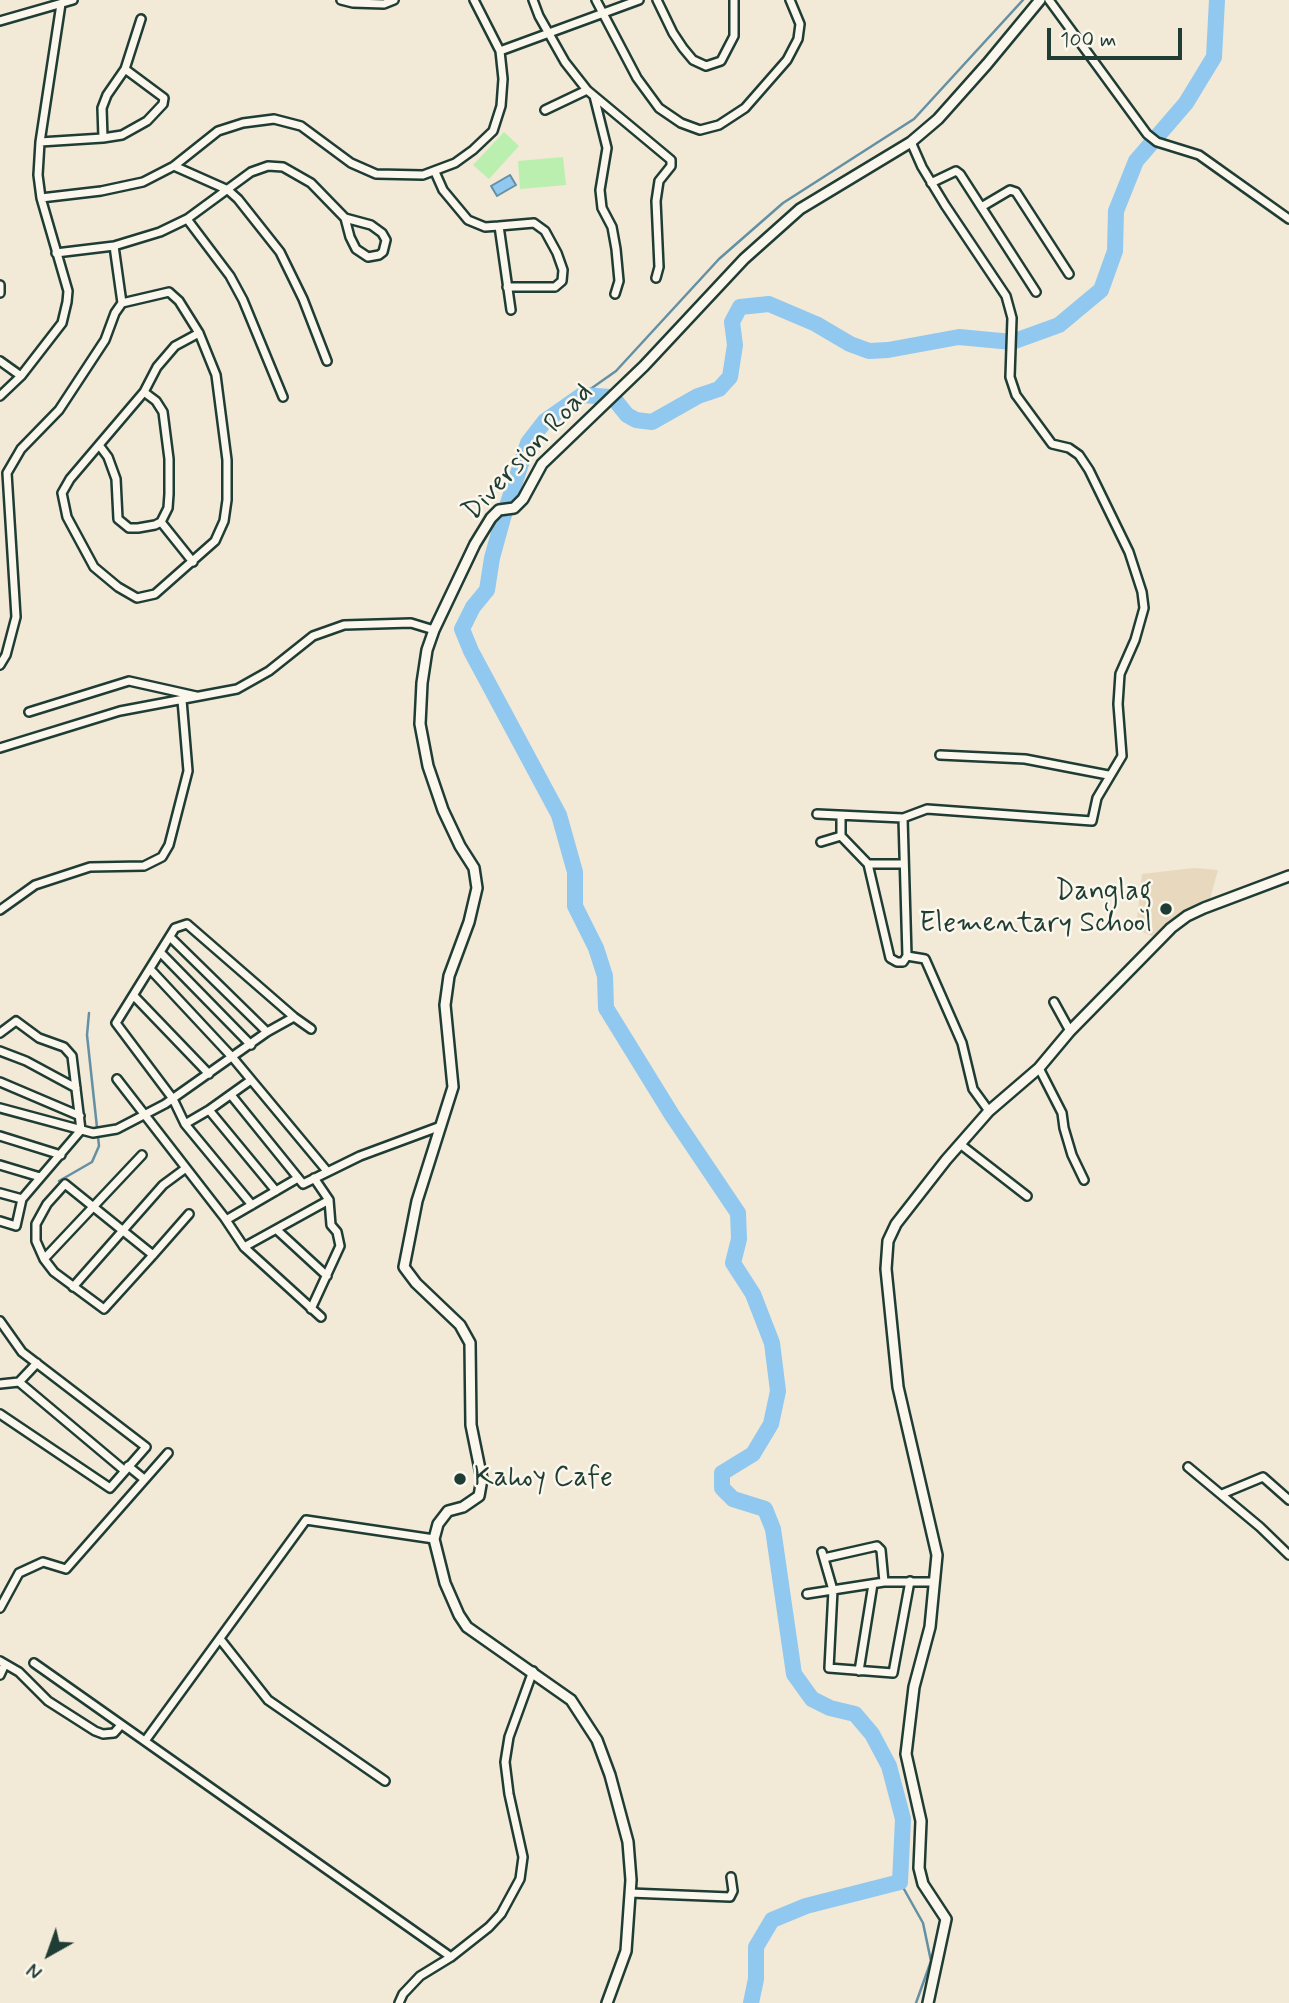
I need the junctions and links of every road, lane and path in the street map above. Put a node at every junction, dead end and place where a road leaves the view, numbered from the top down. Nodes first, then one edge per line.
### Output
1 (38, 0) edge
2 (73, 0) edge
3 (341, 0) edge
4 (394, 0) edge
5 (474, 0) edge
6 (533, 0) edge
7 (596, 0) edge
8 (639, 0) edge
9 (657, 0) edge
10 (734, 0) edge
11 (790, 0) edge
12 (1040, 0) edge
13 (1049, 0) edge
14 (61, 4) junction
15 (41, 9) junction
16 (603, 14) junction
17 (141, 19) dead end
18 (0, 21) edge
19 (548, 33) junction
20 (500, 51) junction
21 (125, 69) junction
22 (587, 90) junction
23 (594, 96) junction
24 (545, 110) dead end
25 (103, 138) junction
26 (40, 142) junction
27 (911, 142) junction
28 (174, 166) junction
29 (435, 172) junction
30 (931, 183) junction
31 (228, 190) junction
32 (41, 198) junction
33 (983, 206) junction
34 (345, 218) junction
35 (187, 219) junction
36 (1289, 219) edge
37 (499, 226) junction
38 (114, 246) junction
39 (56, 253) junction
40 (1069, 274) dead end
41 (656, 278) dead end
42 (0, 285) edge
43 (506, 287) junction
44 (1036, 292) dead end
45 (0, 293) edge
46 (615, 294) dead end
47 (122, 303) junction
48 (511, 310) dead end
49 (199, 333) junction
50 (0, 361) edge
51 (327, 361) dead end
52 (21, 376) junction
53 (144, 392) junction
54 (0, 396) edge
55 (283, 397) dead end
56 (99, 445) junction
57 (161, 522) junction
58 (193, 562) junction
59 (434, 630) junction
60 (0, 665) edge
61 (200, 697) junction
62 (183, 701) junction
63 (29, 712) dead end
64 (0, 747) edge
65 (940, 755) dead end
66 (1108, 775) junction
67 (817, 814) dead end
68 (841, 816) junction
69 (903, 818) junction
70 (841, 836) junction
71 (821, 842) dead end
72 (868, 864) junction
73 (904, 864) junction
74 (1289, 876) edge
75 (0, 910) edge
76 (170, 937) junction
77 (161, 953) junction
78 (907, 956) junction
79 (150, 969) junction
80 (135, 997) junction
81 (1054, 1002) dead end
82 (294, 1017) junction
83 (311, 1029) dead end
84 (1070, 1031) junction
85 (0, 1032) edge
86 (267, 1032) junction
87 (251, 1045) junction
88 (0, 1051) edge
89 (233, 1058) junction
90 (1039, 1068) junction
91 (209, 1074) junction
92 (117, 1079) dead end
93 (251, 1080) junction
94 (0, 1082) edge
95 (76, 1088) junction
96 (231, 1095) junction
97 (173, 1099) junction
98 (0, 1108) edge
99 (209, 1110) junction
100 (989, 1111) junction
101 (145, 1114) junction
102 (80, 1116) junction
103 (185, 1124) junction
104 (442, 1126) junction
105 (82, 1130) junction
106 (0, 1136) edge
107 (960, 1144) junction
108 (142, 1154) dead end
109 (61, 1155) junction
110 (0, 1165) edge
111 (186, 1168) junction
112 (327, 1171) junction
113 (40, 1177) junction
114 (298, 1178) junction
115 (314, 1178) junction
116 (1084, 1180) dead end
117 (276, 1191) junction
118 (0, 1193) edge
119 (1027, 1196) dead end
120 (22, 1199) junction
121 (329, 1200) junction
122 (252, 1205) junction
123 (94, 1206) junction
124 (189, 1214) dead end
125 (226, 1220) junction
126 (0, 1221) edge
127 (16, 1226) junction
128 (0, 1227) edge
129 (123, 1230) junction
130 (277, 1230) junction
131 (244, 1247) junction
132 (153, 1255) junction
133 (44, 1259) junction
134 (327, 1276) junction
135 (73, 1287) junction
136 (312, 1309) junction
137 (321, 1317) dead end
138 (0, 1321) edge
139 (37, 1363) junction
140 (19, 1382) junction
141 (0, 1385) edge
142 (0, 1414) edge
143 (167, 1453) dead end
144 (1188, 1467) dead end
145 (127, 1469) junction
146 (144, 1479) junction
147 (1222, 1494) junction
148 (1289, 1500) edge
149 (434, 1539) junction
150 (1289, 1555) edge
151 (910, 1581) junction
152 (934, 1581) junction
153 (884, 1582) junction
154 (873, 1584) junction
155 (833, 1590) junction
156 (807, 1594) dead end
157 (0, 1608) edge
158 (220, 1639) junction
159 (2, 1663) edge
160 (34, 1663) dead end
161 (533, 1671) junction
162 (859, 1671) junction
163 (0, 1675) edge
164 (121, 1725) junction
165 (145, 1741) junction
166 (385, 1781) dead end
167 (731, 1877) dead end
168 (631, 1893) junction
169 (451, 1957) junction
170 (398, 2003) edge
171 (607, 2003) edge
172 (928, 2003) edge

1 - 15 street
2 - 14 street
3 - 4 street
5 - 20 street
6 - 19 street
7 - 16 street
8 - 16 street
9 - 10 street
11 - 16 street
12 - 27 street, Diversion Road
13 - 36 street
14 - 15 street
14 - 26 street
15 - 18 street
16 - 19 street
17 - 21 street
19 - 20 street
19 - 22 street
20 - 29 street
21 - 25 street
21 - 25 street
22 - 23 street
22 - 24 street
23 - 41 street
23 - 46 street
25 - 26 street
26 - 32 street
27 - 30 street
27 - 59 street, Diversion Road
28 - 29 street
28 - 31 street
28 - 32 street
29 - 37 street
30 - 33 street
30 - 66 street
31 - 34 street
31 - 35 street
31 - 51 street
32 - 39 street
33 - 40 street
33 - 44 street
34 - 34 street
35 - 38 street
35 - 55 street
37 - 43 street
37 - 43 street
38 - 39 street
38 - 47 street
39 - 52 street
42 - 45 street
43 - 48 street
47 - 49 street
47 - 60 street
49 - 53 street
49 - 58 street
50 - 52 street
52 - 54 street
53 - 56 street
53 - 57 street
56 - 57 street
56 - 58 street
57 - 58 street
59 - 61 street
59 - 104 street, Diversion Road
61 - 62 street
61 - 63 street
62 - 64 street
62 - 75 street
65 - 66 street
66 - 69 street
67 - 68 street
68 - 69 street
68 - 70 street
69 - 73 street
70 - 71 street
70 - 72 street
72 - 73 street
72 - 78 street
73 - 78 street
74 - 84 street
76 - 77 street
76 - 82 street
76 - 86 street
77 - 79 street
77 - 87 street
78 - 100 street
79 - 80 street
79 - 89 street
80 - 91 street
80 - 97 street
81 - 84 street
82 - 83 street
82 - 86 street
84 - 90 street
85 - 95 street
86 - 87 street
87 - 89 street
88 - 95 street
89 - 91 street
89 - 93 street
90 - 100 street
90 - 116 street
91 - 97 street
92 - 101 street
93 - 96 street
93 - 112 street
94 - 102 street
95 - 102 street
96 - 99 street
96 - 114 street
97 - 101 street
97 - 103 street
98 - 105 street
99 - 103 street
99 - 117 street
100 - 107 street
101 - 105 street
101 - 111 street
102 - 105 street
103 - 122 street
104 - 112 street
104 - 149 street, Diversion Road
105 - 109 street
106 - 109 street
107 - 119 street
107 - 152 street
108 - 123 street
109 - 113 street
110 - 113 street
111 - 125 street
111 - 129 street
112 - 115 street
113 - 120 street
114 - 115 street
114 - 117 street
115 - 121 street
117 - 122 street
118 - 120 street
120 - 127 street
121 - 130 street
121 - 134 street
122 - 125 street
123 - 129 street
123 - 133 street
123 - 133 street
124 - 132 street
125 - 131 street
126 - 127 street
127 - 128 street
129 - 132 street
129 - 135 street
130 - 131 street
130 - 134 street
131 - 136 street
132 - 135 street
133 - 135 street
134 - 136 street
136 - 137 street
138 - 139 street
139 - 140 street
139 - 145 street
140 - 141 street
140 - 145 street
142 - 145 street
143 - 146 street
144 - 147 street
145 - 146 street
146 - 157 street
147 - 148 street
147 - 150 street
149 - 158 street
149 - 161 street
151 - 152 street
151 - 153 street
151 - 162 street
152 - 172 street
153 - 154 street
153 - 155 street
154 - 155 street
154 - 162 street
155 - 156 street
155 - 162 street
158 - 165 street
158 - 166 street
159 - 163 street
159 - 164 street
160 - 164 street
161 - 168 street
161 - 169 street
164 - 165 street
165 - 169 street
167 - 168 street
168 - 171 street
169 - 170 street

